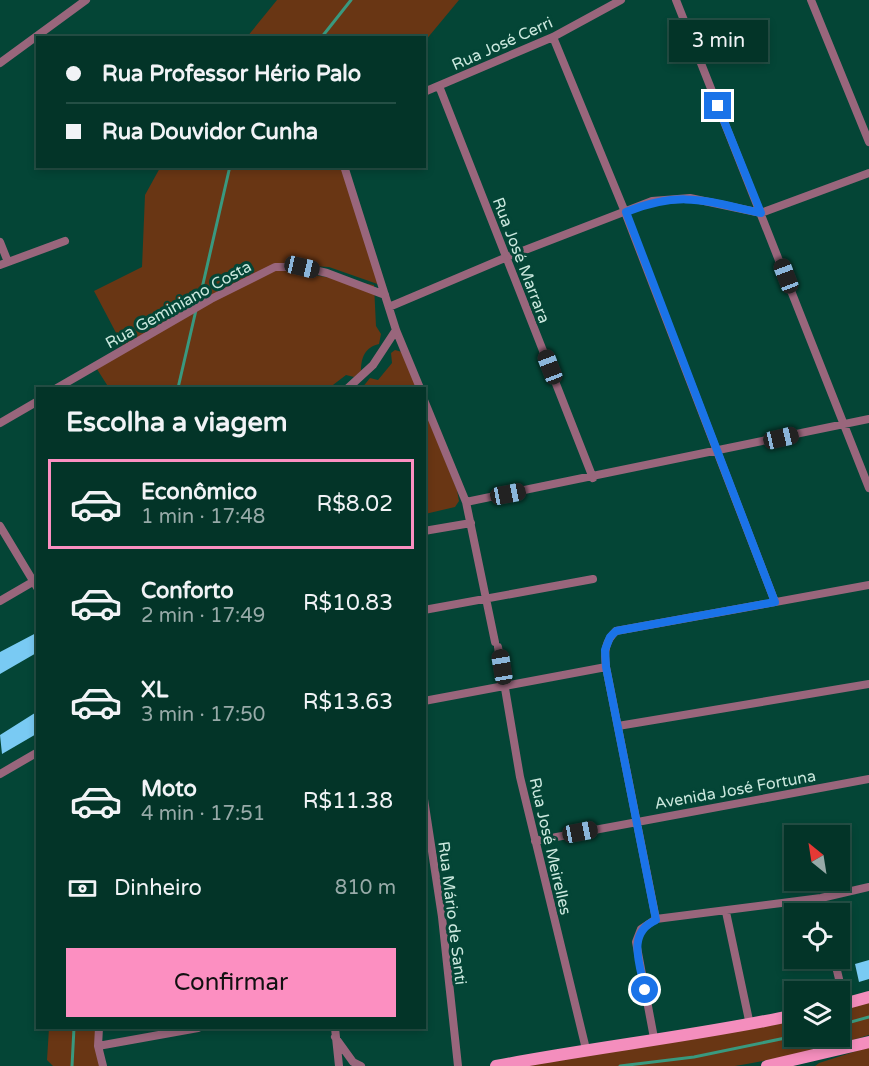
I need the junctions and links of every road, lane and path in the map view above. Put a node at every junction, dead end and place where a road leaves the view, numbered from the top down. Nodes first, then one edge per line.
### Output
1 (86, 0) edge
2 (621, 0) edge
3 (676, 0) edge
4 (811, 0) edge
5 (37, 36) edge
6 (36, 37) edge
7 (553, 37) junction
8 (0, 63) edge
9 (439, 86) junction
10 (426, 91) edge
11 (869, 142) edge
12 (345, 168) edge
13 (869, 173) edge
14 (626, 212) junction
15 (761, 213) junction
16 (65, 241) dead end
17 (0, 242) edge
18 (507, 256) junction
19 (4, 263) edge
20 (385, 295) junction
21 (389, 307) junction
22 (396, 330) junction
23 (59, 387) edge
24 (349, 387) edge
25 (420, 387) edge
26 (36, 401) edge
27 (426, 405) edge
28 (869, 419) edge
29 (0, 423) edge
30 (845, 424) junction
31 (717, 453) junction
32 (593, 478) junction
33 (869, 488) edge
34 (466, 502) junction
35 (471, 523) junction
36 (0, 526) edge
37 (426, 531) edge
38 (594, 579) dead end
39 (36, 583) edge
40 (869, 585) edge
41 (485, 598) junction
42 (0, 601) edge
43 (775, 602) junction
44 (426, 610) edge
45 (606, 667) junction
46 (869, 684) edge
47 (505, 687) junction
48 (426, 701) edge
49 (618, 726) junction
50 (36, 753) edge
51 (0, 774) edge
52 (869, 779) edge
53 (426, 813) edge
54 (635, 821) junction
55 (535, 841) junction
56 (869, 887) edge
57 (821, 898) junction
58 (822, 903) edge
59 (726, 912) junction
60 (656, 920) junction
61 (869, 997) edge
62 (850, 1002) edge
63 (784, 1017) edge
64 (750, 1024) junction
65 (99, 1029) edge
66 (192, 1029) edge
67 (335, 1029) edge
68 (335, 1037) junction
69 (654, 1038) junction
70 (869, 1041) edge
71 (98, 1046) junction
72 (586, 1049) junction
73 (795, 1063) edge
74 (103, 1066) edge
75 (339, 1066) edge
76 (361, 1066) edge
77 (458, 1066) edge
78 (496, 1066) edge
79 (767, 1066) edge

1 - 5 street
2 - 7 street, Rua José Cerri
3 - 15 street
4 - 11 street
6 - 8 street
7 - 9 street, Rua José Cerri
7 - 14 street
9 - 10 street, Rua José Cerri
9 - 18 street, Rua José Marrara
12 - 20 street
13 - 15 street
14 - 15 street
14 - 18 street
14 - 31 street
15 - 30 street
16 - 19 street
17 - 19 street
18 - 21 street
18 - 32 street, Rua José Marrara
20 - 21 street
20 - 23 street, Rua Geminiano Costa
21 - 22 street
22 - 24 street
22 - 25 street
26 - 29 street
27 - 34 street, Rua José Meirelles
28 - 30 street
30 - 31 street
30 - 33 street
31 - 32 street
31 - 43 street
32 - 34 street
34 - 35 street, Rua José Meirelles
35 - 37 street
35 - 41 street, Rua José Meirelles
36 - 39 street
38 - 41 street
39 - 42 street
40 - 43 street
41 - 44 street
41 - 47 street, Rua José Meirelles
43 - 45 street
45 - 47 street
45 - 49 street
46 - 49 street
47 - 48 street
47 - 55 street, Rua José Meirelles
49 - 54 street
50 - 51 street
52 - 54 street, Avenida José Fortuna
53 - 77 street, Rua Mário de Santi
54 - 55 street, Avenida José Fortuna
54 - 60 street
55 - 72 street, Rua José Meirelles
56 - 57 street
57 - 58 street
57 - 59 street
59 - 60 street
59 - 64 street
60 - 69 street
61 - 62 main road
63 - 64 main road
64 - 69 main road
65 - 71 street
66 - 71 street
67 - 68 street
68 - 75 street
68 - 76 street
69 - 72 main road
70 - 73 main road
71 - 74 street
72 - 78 main road
73 - 79 main road

